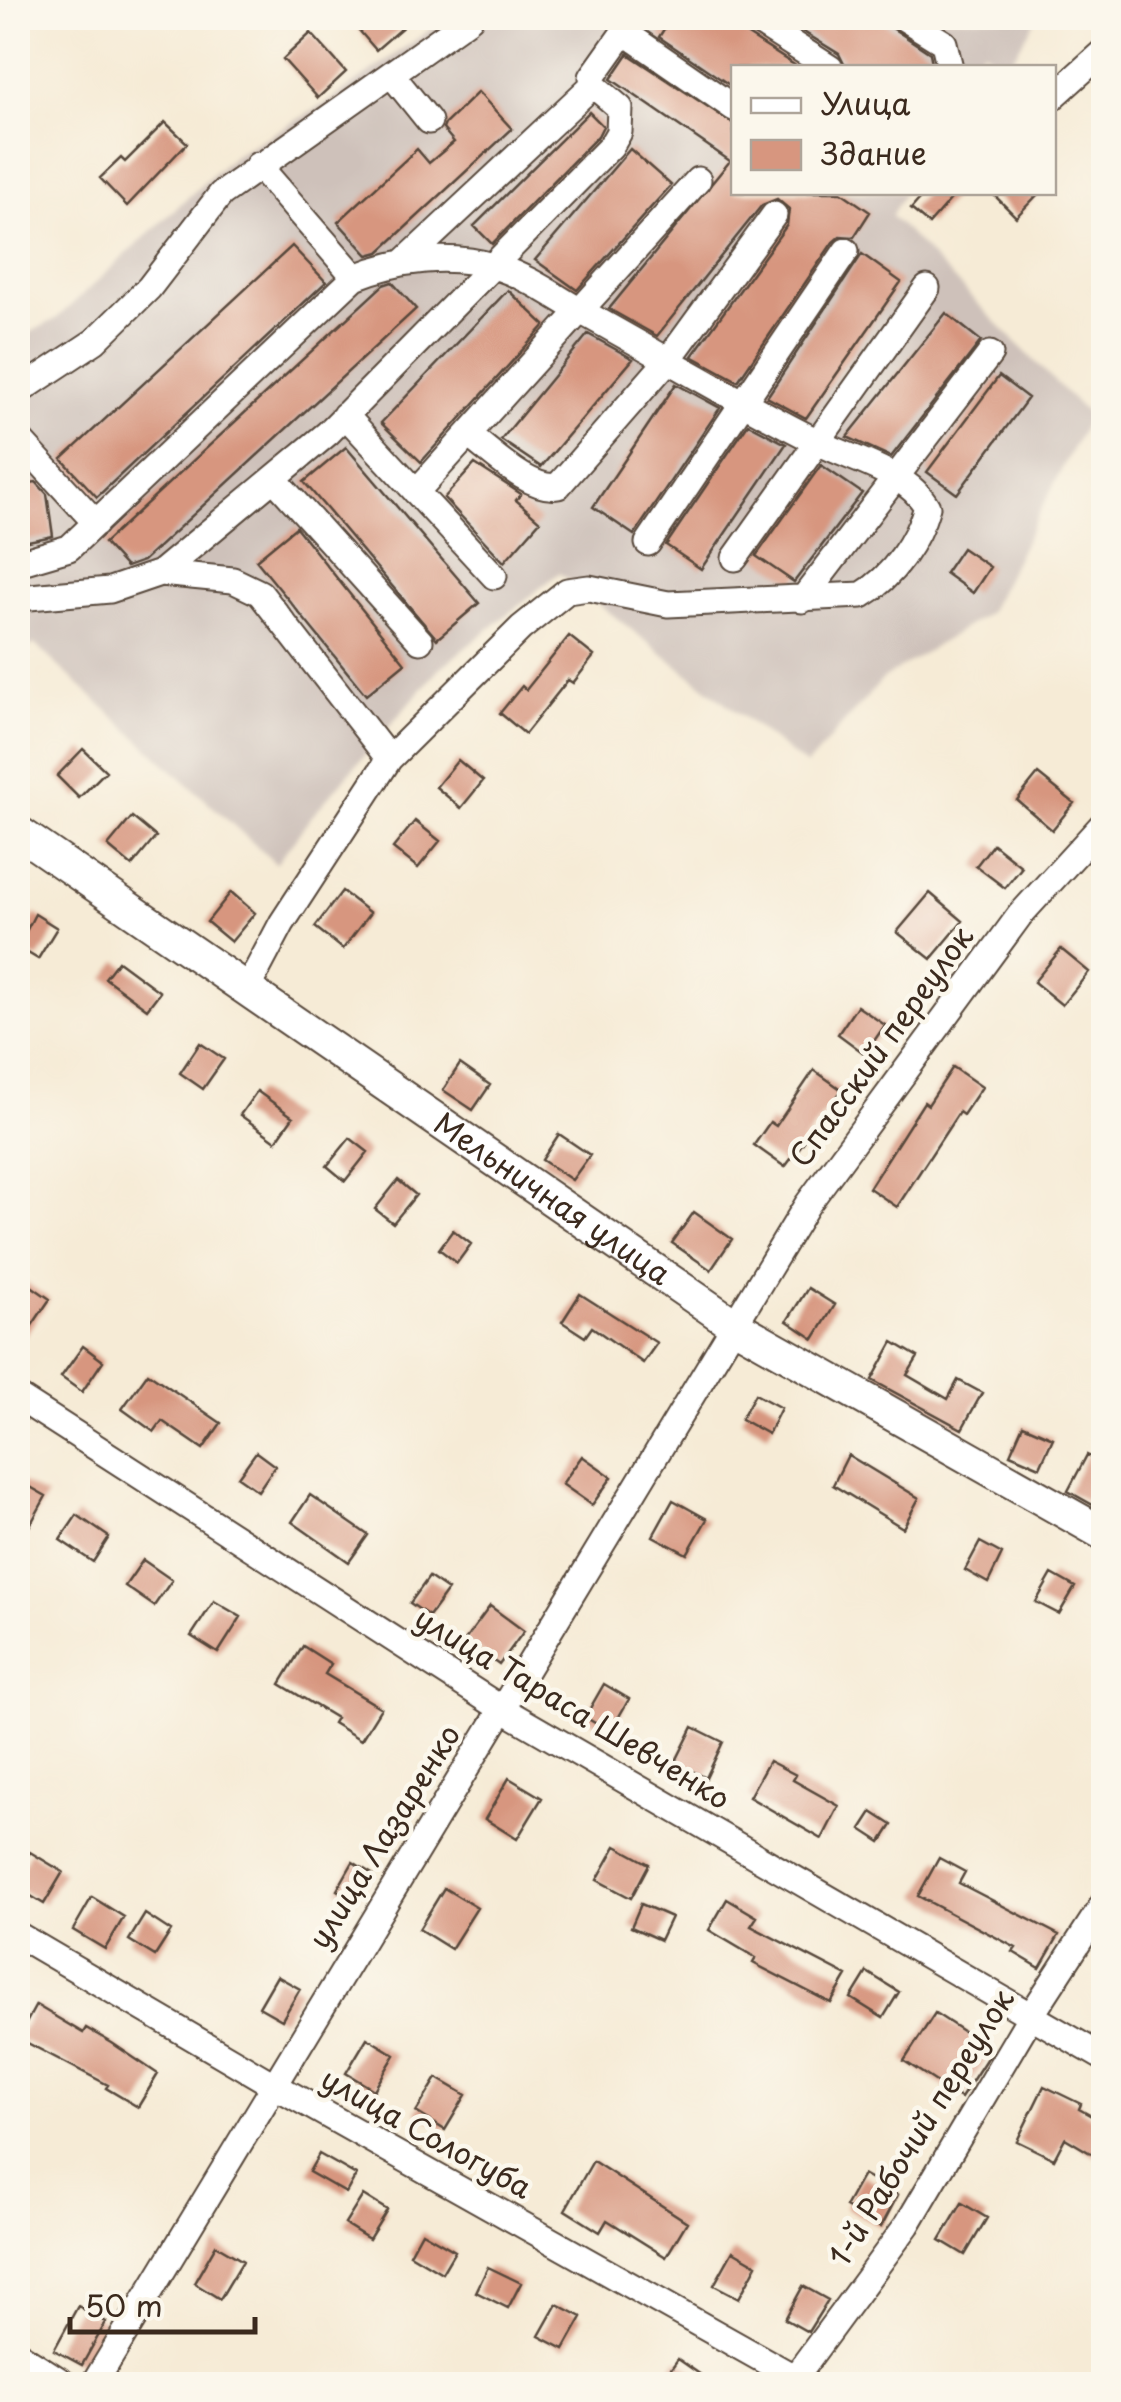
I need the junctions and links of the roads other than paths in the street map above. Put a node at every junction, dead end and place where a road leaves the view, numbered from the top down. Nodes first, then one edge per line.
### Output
1 (470, 18) edge
2 (752, 18) edge
3 (904, 18) edge
4 (629, 24) edge
5 (1104, 51) edge
6 (825, 65) edge
7 (949, 65) edge
8 (392, 75) junction
9 (592, 85) junction
10 (1056, 94) edge
11 (731, 106) edge
12 (429, 122) dead end
13 (258, 165) junction
14 (698, 180) dead end
15 (774, 215) dead end
16 (846, 251) dead end
17 (404, 261) junction
18 (493, 266) junction
19 (355, 277) junction
20 (927, 288) dead end
21 (580, 311) junction
22 (990, 354) dead end
23 (669, 359) junction
24 (18, 392) edge
25 (742, 405) junction
26 (345, 416) junction
27 (468, 435) junction
28 (18, 438) edge
29 (816, 441) junction
30 (895, 478) junction
31 (276, 480) junction
32 (416, 492) junction
33 (96, 523) junction
34 (648, 543) dead end
35 (736, 558) dead end
36 (18, 563) edge
37 (160, 573) junction
38 (494, 576) dead end
39 (18, 598) edge
40 (802, 600) junction
41 (420, 641) dead end
42 (390, 759) junction
43 (1104, 823) edge
44 (18, 832) edge
45 (246, 990) junction
46 (736, 1326) junction
47 (18, 1398) edge
48 (1104, 1534) edge
49 (502, 1709) junction
50 (1104, 1904) edge
51 (18, 1934) edge
52 (1030, 2018) junction
53 (1104, 2058) edge
54 (272, 2084) junction
55 (18, 2354) edge
56 (797, 2382) edge
57 (65, 2384) edge
58 (94, 2384) edge

1 - 8 street
2 - 6 street
3 - 7 street
4 - 9 street
4 - 11 street
5 - 10 street
8 - 12 street
8 - 13 street
9 - 17 street
9 - 18 street
13 - 19 street
13 - 24 street
14 - 21 street
15 - 23 street
16 - 25 street
17 - 18 street
17 - 19 street
18 - 21 street
18 - 26 street
19 - 33 street
20 - 29 street
21 - 23 street
21 - 27 street
22 - 30 street
23 - 25 street
23 - 27 street
25 - 29 street
25 - 34 street
26 - 31 street
26 - 32 street
27 - 32 street
28 - 33 street
29 - 30 street
29 - 35 street
30 - 40 street
30 - 40 street
31 - 37 street
31 - 41 street
32 - 38 street
33 - 36 street
37 - 39 street
37 - 42 street
40 - 42 street
42 - 45 street
43 - 46 street, Спасский переулок
44 - 45 main road, Мельничная улица
45 - 46 main road, Мельничная улица
46 - 48 main road, Мельничная улица
46 - 49 street, улица Лазаренко
47 - 49 street, улица Тараса Шевченко
49 - 52 street, улица Тараса Шевченко
49 - 54 street, улица Лазаренко
50 - 52 street, 1-й Рабочий переулок
51 - 54 street, улица Сологуба
52 - 53 street, улица Тараса Шевченко
52 - 56 street, 1-й Рабочий переулок
54 - 56 street, улица Сологуба
54 - 58 street, улица Лазаренко
55 - 57 street

